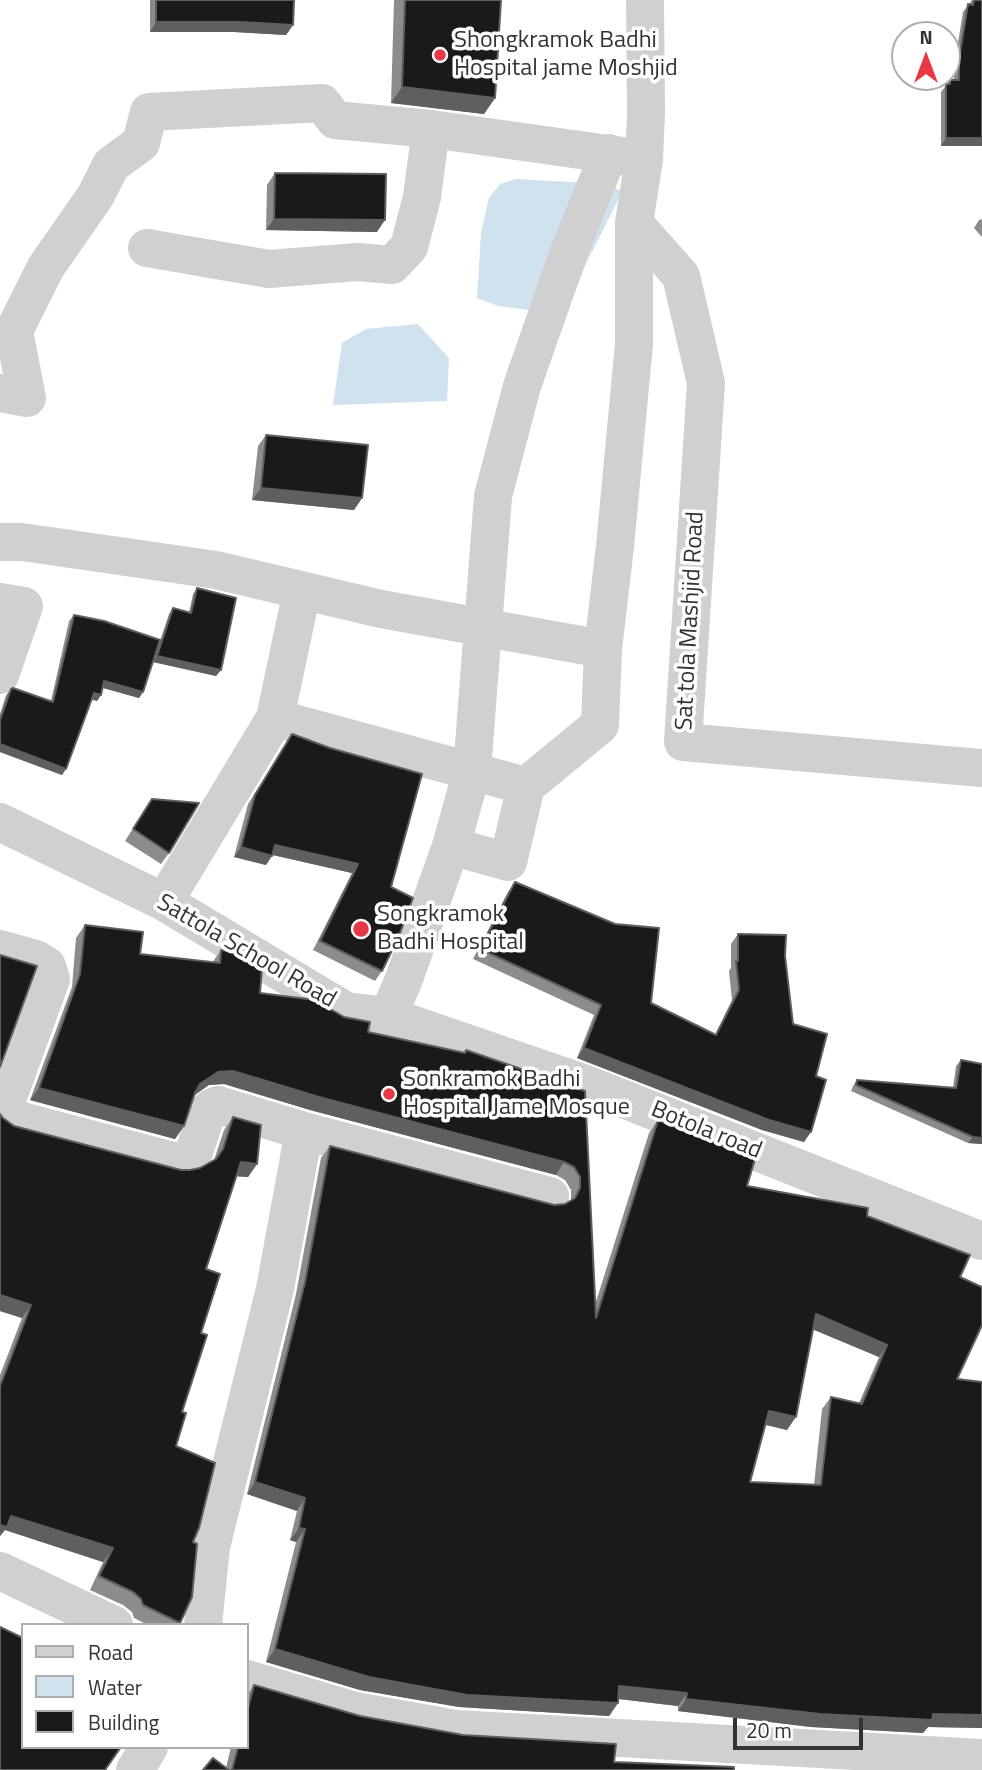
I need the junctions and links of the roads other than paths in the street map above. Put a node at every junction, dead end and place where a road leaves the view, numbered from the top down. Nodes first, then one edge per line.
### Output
1 (645, 0) edge
2 (431, 129) junction
3 (626, 156) junction
4 (634, 223) junction
5 (147, 248) dead end
6 (0, 393) edge
7 (0, 542) edge
8 (302, 591) junction
9 (0, 602) edge
10 (484, 628) junction
11 (603, 649) junction
12 (0, 675) edge
13 (275, 718) junction
14 (982, 768) edge
15 (472, 771) junction
16 (526, 786) junction
17 (0, 822) edge
18 (451, 846) junction
19 (164, 902) junction
20 (0, 949) edge
21 (388, 1016) junction
22 (304, 1131) junction
23 (550, 1196) dead end
24 (982, 1241) edge
25 (0, 1571) edge
26 (110, 1623) edge
27 (203, 1623) edge
28 (248, 1679) edge
29 (148, 1749) edge
30 (982, 1758) edge
31 (135, 1770) edge

1 - 3 street
2 - 3 street
2 - 5 street
2 - 6 street
3 - 4 street
3 - 10 street
4 - 11 street
4 - 14 street, Sat tola Mashjid Road
7 - 8 street
8 - 10 street
8 - 13 street
9 - 12 street
10 - 11 street
10 - 15 street
11 - 16 street
13 - 15 street
13 - 19 street
15 - 16 street
15 - 18 street
16 - 18 street
17 - 19 street, Sattola School Road
18 - 21 street
19 - 21 street, Sattola School Road
20 - 22 street
21 - 24 street, Botola road
22 - 23 street
22 - 27 street
25 - 26 street
28 - 30 street
29 - 31 street

